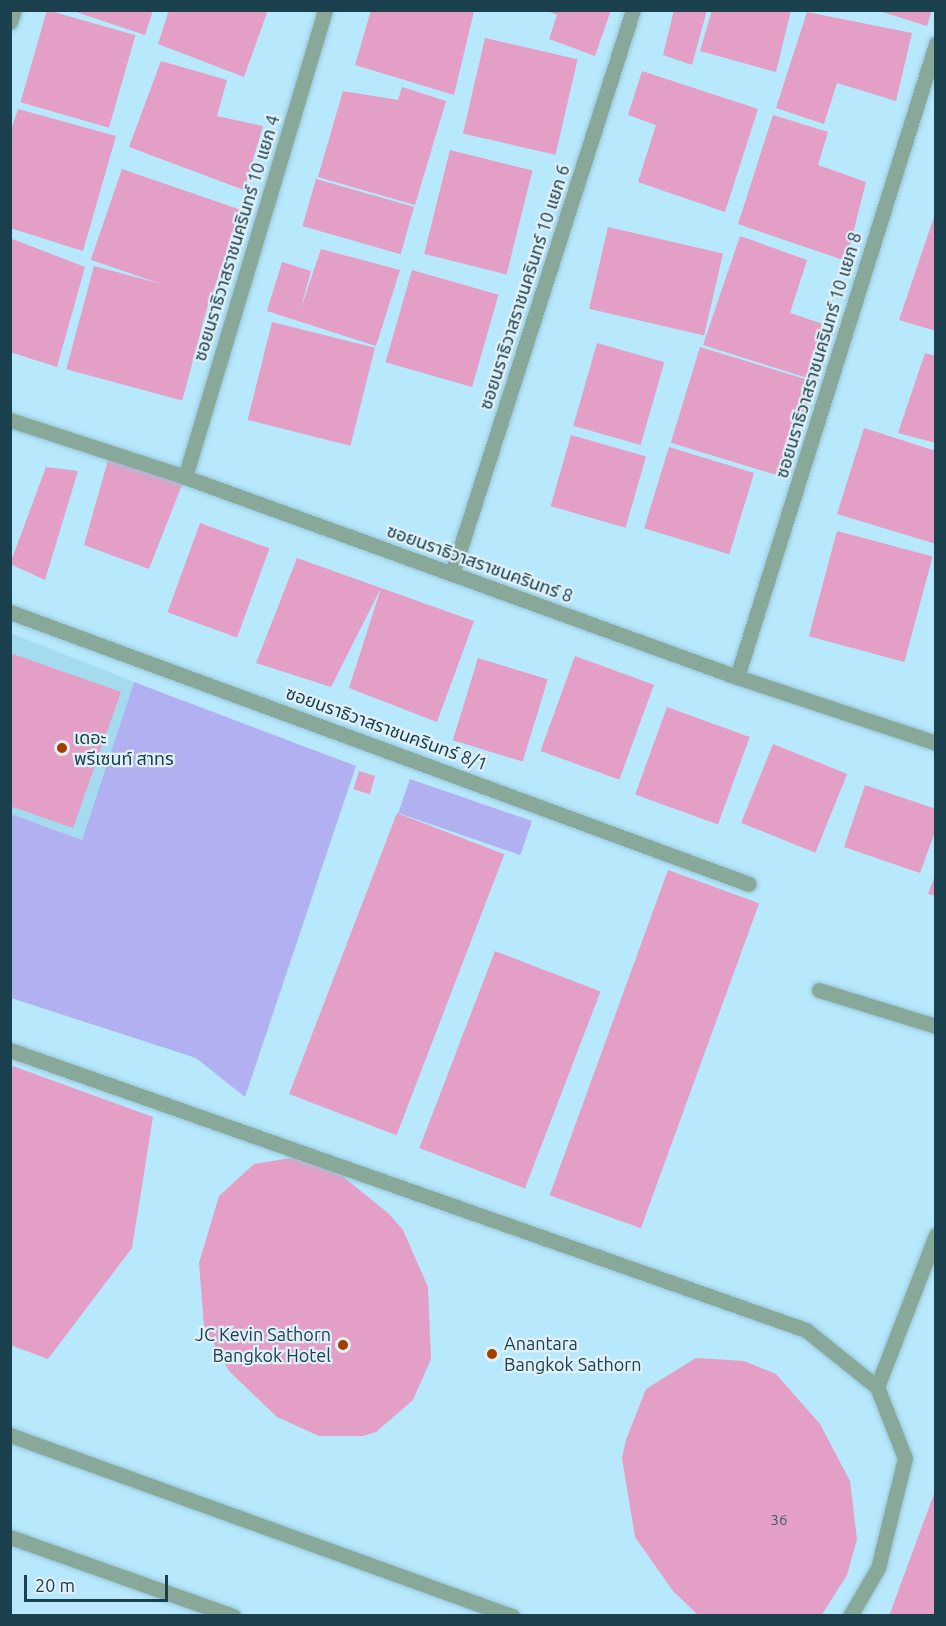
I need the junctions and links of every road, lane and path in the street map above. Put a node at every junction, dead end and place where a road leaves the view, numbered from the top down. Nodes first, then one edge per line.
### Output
1 (14, 10) edge
2 (325, 10) edge
3 (633, 10) edge
4 (10, 22) edge
5 (936, 44) edge
6 (10, 420) edge
7 (185, 477) junction
8 (452, 574) junction
9 (10, 612) edge
10 (737, 677) junction
11 (936, 743) edge
12 (749, 884) dead end
13 (819, 990) dead end
14 (936, 1026) edge
15 (10, 1050) edge
16 (936, 1235) edge
17 (877, 1387) junction
18 (10, 1435) edge
19 (10, 1537) edge
20 (233, 1616) edge
21 (512, 1616) edge
22 (850, 1616) edge

1 - 4 street
2 - 7 street, ซอยนราธิวาสราชนครินทร์ 10 แยก 4
3 - 8 street, ซอยนราธิวาสราชนครินทร์ 10 แยก 6
5 - 10 street, ซอยนราธิวาสราชนครินทร์ 10 แยก 8
6 - 7 street, ซอยนราธิวาสราชนครินทร์ 8
7 - 8 street, ซอยนราธิวาสราชนครินทร์ 8
8 - 10 street, ซอยนราธิวาสราชนครินทร์ 8
9 - 12 street, ซอยนราธิวาสราชนครินทร์ 8/1
10 - 11 street, ซอยนราธิวาสราชนครินทร์ 8
13 - 14 street
15 - 17 street
16 - 17 street
17 - 22 street
18 - 21 street
19 - 20 street

